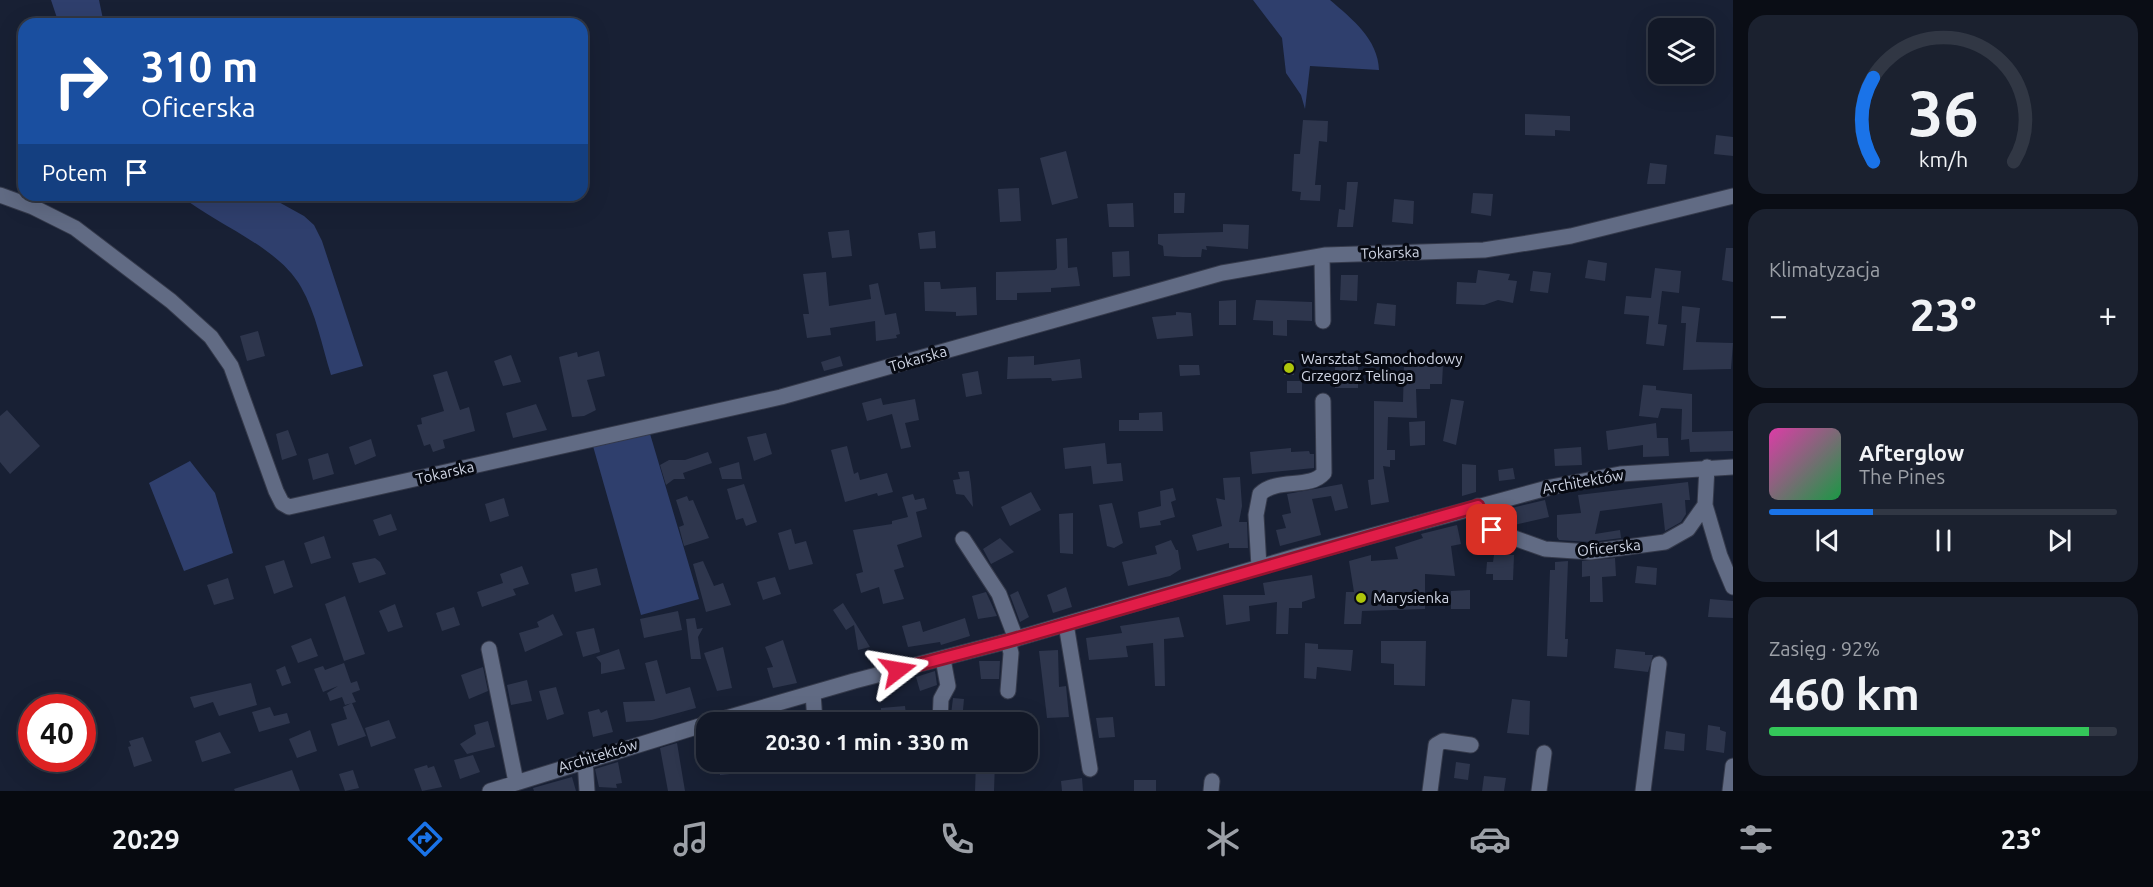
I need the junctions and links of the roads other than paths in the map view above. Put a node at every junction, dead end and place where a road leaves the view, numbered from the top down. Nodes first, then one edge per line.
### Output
1 (0, 195) edge
2 (1733, 196) edge
3 (1322, 256) junction
4 (1323, 321) dead end
5 (1323, 401) dead end
6 (1707, 467) junction
7 (1733, 467) edge
8 (1705, 505) junction
9 (1478, 506) junction
10 (963, 539) dead end
11 (1259, 567) junction
12 (1733, 587) edge
13 (1066, 624) junction
14 (1012, 640) junction
15 (489, 649) dead end
16 (943, 659) junction
17 (1659, 664) dead end
18 (1008, 691) dead end
19 (813, 693) junction
20 (746, 712) edge
21 (815, 712) edge
22 (940, 712) edge
23 (696, 727) edge
24 (1471, 745) dead end
25 (1544, 753) dead end
26 (585, 759) junction
27 (1733, 766) edge
28 (1090, 769) dead end
29 (516, 782) junction
30 (490, 791) edge
31 (587, 791) edge
32 (1430, 791) edge
33 (1539, 791) edge
34 (1643, 791) edge
35 (1730, 791) edge

1 - 3 street, Tokarska
2 - 3 street, Tokarska
3 - 4 street
5 - 11 street
6 - 7 street, Architektów
6 - 8 street
6 - 9 street, Architektów
8 - 9 street, Oficerska
8 - 12 street
9 - 11 street, Architektów
10 - 14 street
11 - 13 street, Architektów
13 - 14 street, Architektów
13 - 28 street
14 - 16 street, Architektów
14 - 18 street
15 - 29 street
16 - 19 street, Architektów
16 - 22 street
17 - 34 street
19 - 20 street, Architektów
19 - 21 street
23 - 26 street, Architektów
24 - 32 street
25 - 33 street
26 - 29 street, Architektów
26 - 31 street
27 - 35 street
29 - 30 street, Architektów

